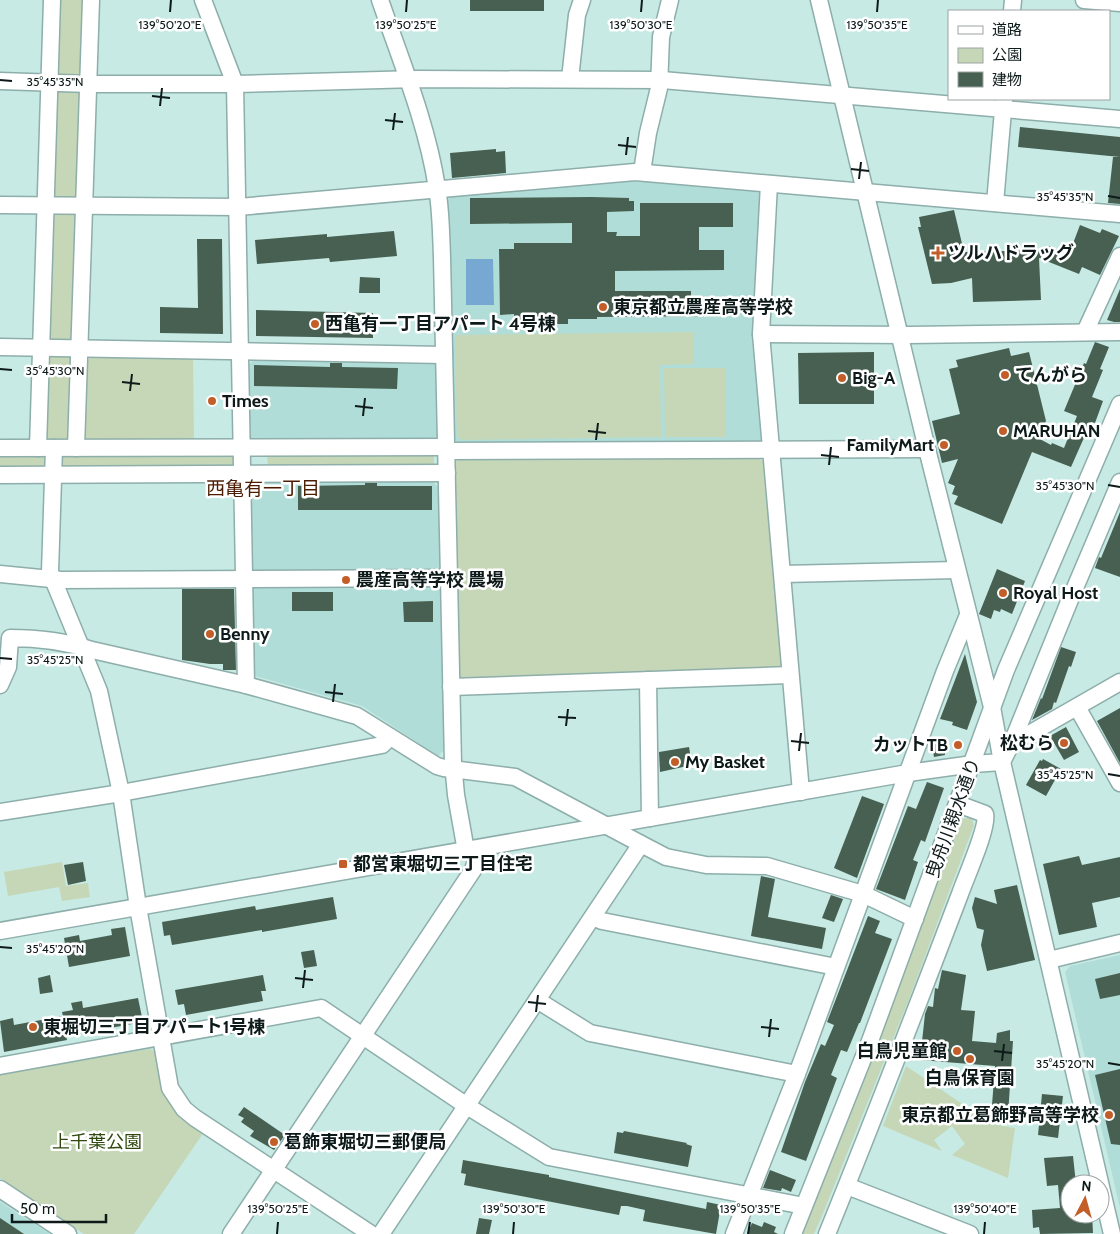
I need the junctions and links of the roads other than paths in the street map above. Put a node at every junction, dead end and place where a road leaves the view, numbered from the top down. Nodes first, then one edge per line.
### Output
1 (52, 0) edge
2 (91, 0) edge
3 (202, 0) edge
4 (380, 0) edge
5 (582, 0) edge
6 (670, 0) edge
7 (819, 0) edge
8 (1084, 0) edge
9 (1120, 3) edge
10 (407, 79) junction
11 (570, 79) junction
12 (659, 80) junction
13 (0, 81) edge
14 (50, 82) junction
15 (89, 84) junction
16 (235, 84) junction
17 (842, 95) junction
18 (1004, 104) edge
19 (1120, 120) edge
20 (642, 172) junction
21 (769, 184) junction
22 (438, 189) junction
23 (865, 192) junction
24 (995, 203) junction
25 (0, 205) edge
26 (46, 206) junction
27 (83, 206) junction
28 (238, 207) junction
29 (1120, 214) edge
30 (1120, 256) edge
31 (1085, 332) junction
32 (1120, 332) edge
33 (761, 334) junction
34 (900, 335) junction
35 (0, 347) edge
36 (41, 348) junction
37 (78, 348) junction
38 (240, 351) junction
39 (444, 355) junction
40 (1120, 404) edge
41 (0, 448) edge
42 (38, 448) junction
43 (54, 448) junction
44 (76, 448) junction
45 (242, 448) junction
46 (446, 449) junction
47 (927, 449) junction
48 (772, 450) junction
49 (446, 473) junction
50 (0, 475) edge
51 (54, 475) junction
52 (242, 475) junction
53 (1120, 482) edge
54 (1113, 515) edge
55 (957, 570) junction
56 (0, 574) edge
57 (783, 574) junction
58 (450, 578) junction
59 (52, 579) junction
60 (244, 579) junction
61 (968, 615) junction
62 (80, 646) junction
63 (790, 675) junction
64 (648, 680) junction
65 (1120, 682) edge
66 (0, 685) edge
67 (246, 685) junction
68 (451, 686) junction
69 (992, 707) junction
70 (1077, 707) junction
71 (390, 737) junction
72 (1013, 740) junction
73 (1002, 762) junction
74 (973, 764) junction
75 (453, 769) junction
76 (908, 773) junction
77 (1120, 784) edge
78 (801, 792) junction
79 (121, 793) junction
80 (958, 804) junction
81 (0, 812) edge
82 (650, 818) junction
83 (607, 826) junction
84 (641, 844) junction
85 (471, 850) junction
86 (862, 894) junction
87 (138, 907) junction
88 (593, 917) junction
89 (915, 919) junction
90 (0, 931) edge
91 (1120, 943) edge
92 (1049, 960) junction
93 (836, 967) junction
94 (537, 1000) junction
95 (363, 1035) junction
96 (161, 1037) junction
97 (0, 1066) edge
98 (796, 1074) junction
99 (467, 1106) junction
100 (274, 1170) junction
101 (847, 1186) junction
102 (0, 1189) edge
103 (749, 1195) junction
104 (804, 1206) junction
105 (68, 1234) edge
106 (231, 1234) edge
107 (371, 1234) edge
108 (381, 1234) edge
109 (734, 1234) edge
110 (793, 1234) edge
111 (827, 1234) edge
112 (970, 1234) edge
113 (1112, 1234) edge

1 - 14 street
2 - 15 street
3 - 16 street
4 - 10 street
5 - 11 street
6 - 12 street
7 - 17 street
8 - 9 street
10 - 11 street
10 - 16 street
10 - 22 street
11 - 12 street
12 - 17 street
12 - 20 street
13 - 14 street
14 - 15 street
14 - 26 street
15 - 16 street
15 - 27 street
16 - 28 street
17 - 18 street
17 - 23 street
18 - 19 street
18 - 24 street
20 - 21 street
20 - 22 street
21 - 23 street
21 - 33 street
22 - 28 street
22 - 39 street
23 - 24 street
23 - 34 street
24 - 29 street
25 - 26 street
26 - 27 street
26 - 36 street
27 - 28 street
27 - 37 street
28 - 38 street
30 - 31 street
31 - 32 street
31 - 34 street
33 - 34 street
33 - 48 street
34 - 47 street
35 - 36 street
36 - 37 street
36 - 42 street
37 - 38 street
37 - 44 street
38 - 39 street
38 - 45 street
39 - 46 street
40 - 69 street, 曳舟川親水通り
41 - 42 street
42 - 43 street
43 - 44 street
43 - 51 street
44 - 45 street
45 - 46 street
45 - 52 street
46 - 48 street
46 - 49 street
47 - 48 street
47 - 55 street
48 - 57 street
49 - 52 street
49 - 58 street
50 - 51 street
51 - 52 street
51 - 59 street
52 - 60 street
53 - 54 street
54 - 72 street
55 - 57 street
55 - 61 street
56 - 59 street
57 - 63 street
58 - 60 street
58 - 68 street
59 - 60 street
59 - 62 street
60 - 67 street
61 - 69 street
61 - 76 street
62 - 66 street
62 - 67 street
62 - 79 street
63 - 64 street
63 - 78 street
64 - 68 street
64 - 82 street
65 - 70 street
67 - 71 street
68 - 75 street
69 - 73 street
69 - 74 street, 曳舟川親水通り
70 - 72 street
70 - 77 street
71 - 75 street
71 - 79 street
72 - 73 street
73 - 74 street
73 - 92 street
74 - 76 street
74 - 80 street, 曳舟川親水通り
75 - 83 street
75 - 85 street
76 - 78 street
76 - 86 street
78 - 82 street
79 - 81 street
79 - 87 street
80 - 89 street, 曳舟川親水通り
80 - 101 street
82 - 83 street
83 - 84 street
83 - 85 street
84 - 86 street
84 - 88 street
85 - 87 street
85 - 95 street
86 - 89 street
86 - 93 street
87 - 90 street
87 - 96 street
88 - 93 street
88 - 94 street
89 - 104 street, 曳舟川親水通り
91 - 92 street
92 - 113 street
93 - 98 street
94 - 98 street
94 - 99 street
95 - 96 street
95 - 99 street
95 - 100 street
96 - 97 street
96 - 100 street
98 - 103 street
99 - 103 street
99 - 108 street
100 - 106 street
100 - 107 street
101 - 111 street
101 - 112 street
102 - 105 street
103 - 104 street
103 - 109 street
104 - 110 street, 曳舟川親水通り

